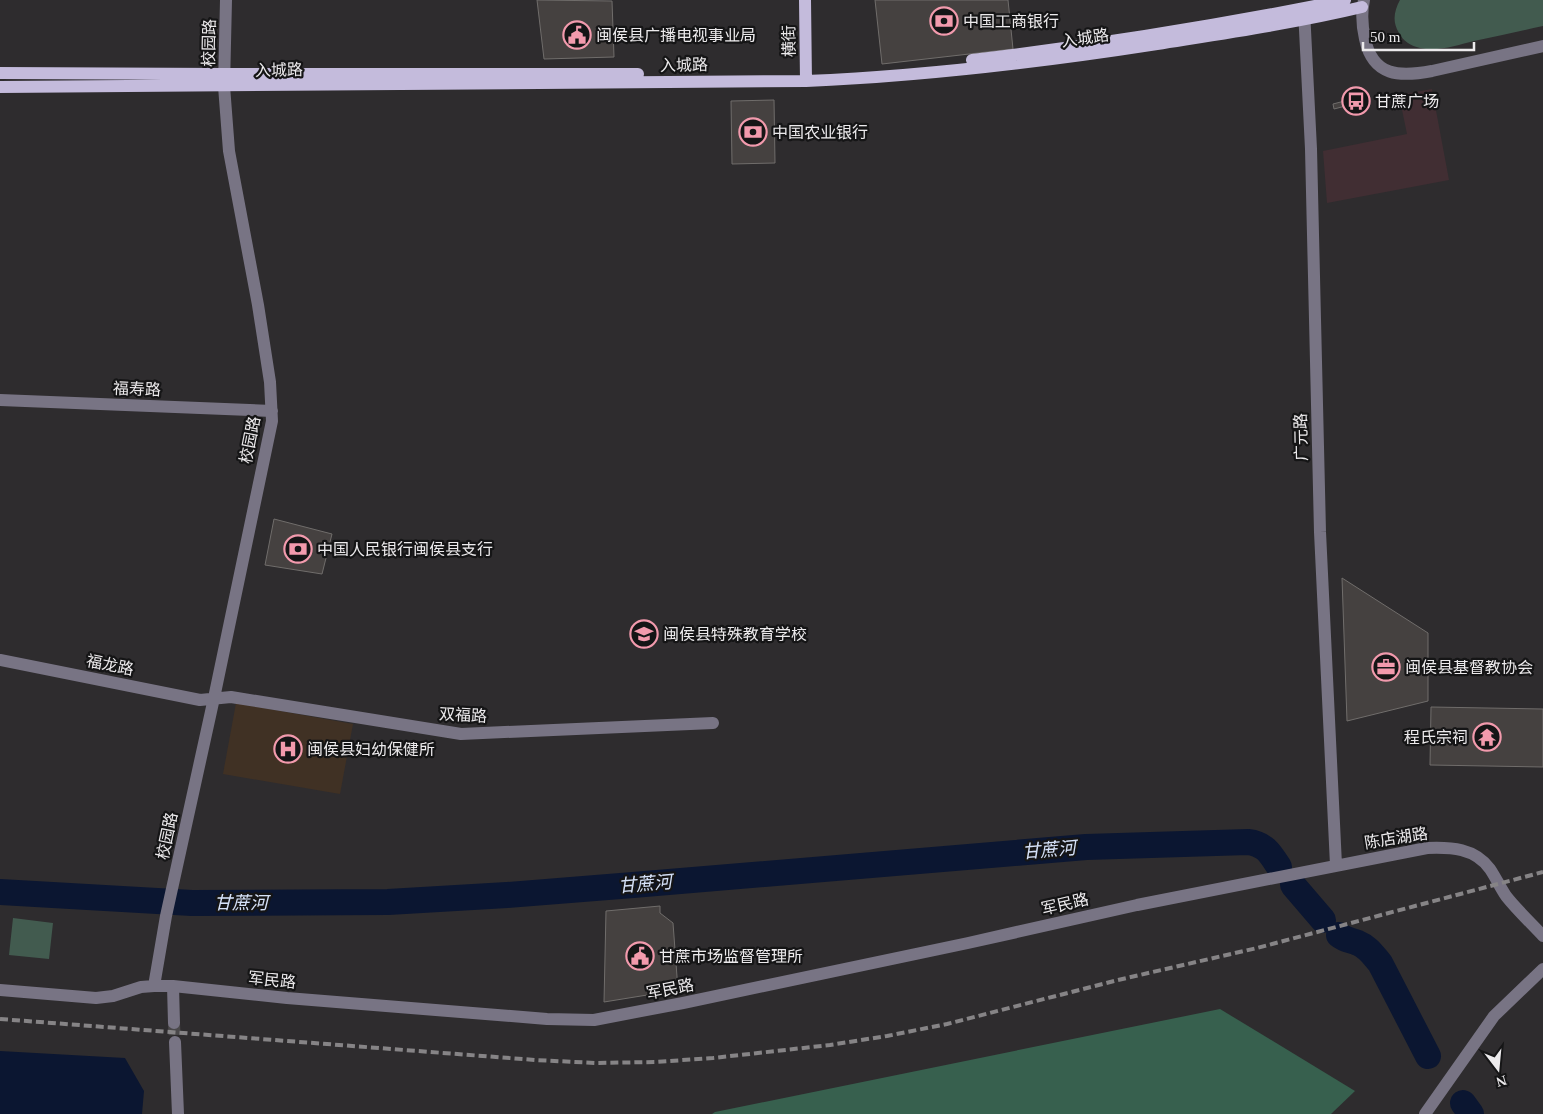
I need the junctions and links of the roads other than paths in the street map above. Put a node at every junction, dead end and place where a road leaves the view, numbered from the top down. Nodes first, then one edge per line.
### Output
1 (226, 0) edge
2 (804, 0) edge
3 (1355, 3) edge
4 (1304, 14) junction
5 (1543, 46) edge
6 (0, 73) edge
7 (806, 77) junction
8 (224, 80) junction
9 (0, 87) edge
10 (0, 400) edge
11 (272, 411) junction
12 (0, 660) edge
13 (214, 698) junction
14 (713, 723) dead end
15 (1336, 865) junction
16 (1543, 936) edge
17 (1543, 969) edge
18 (154, 986) junction
19 (173, 986) junction
20 (0, 990) edge
21 (174, 1023) tunnel mouth
22 (175, 1042) tunnel mouth
23 (178, 1114) edge
24 (1425, 1114) edge

1 - 8 street, 校园路
2 - 7 main road, 横街
3 - 4 main road, 入城路
3 - 5 street
4 - 7 main road, 入城路
4 - 15 street, 广元路
6 - 8 main road, 入城路
7 - 8 main road, 入城路
8 - 9 main road, 入城路
8 - 11 street, 校园路
10 - 11 street, 福寿路
11 - 13 street, 校园路
12 - 13 street, 福龙路
13 - 14 street, 双福路
13 - 18 street, 校园路
15 - 16 street, 陈店湖路
15 - 19 street, 军民路
17 - 24 street
18 - 19 street, 军民路
18 - 20 street, 军民路
19 - 21 street
22 - 23 street

